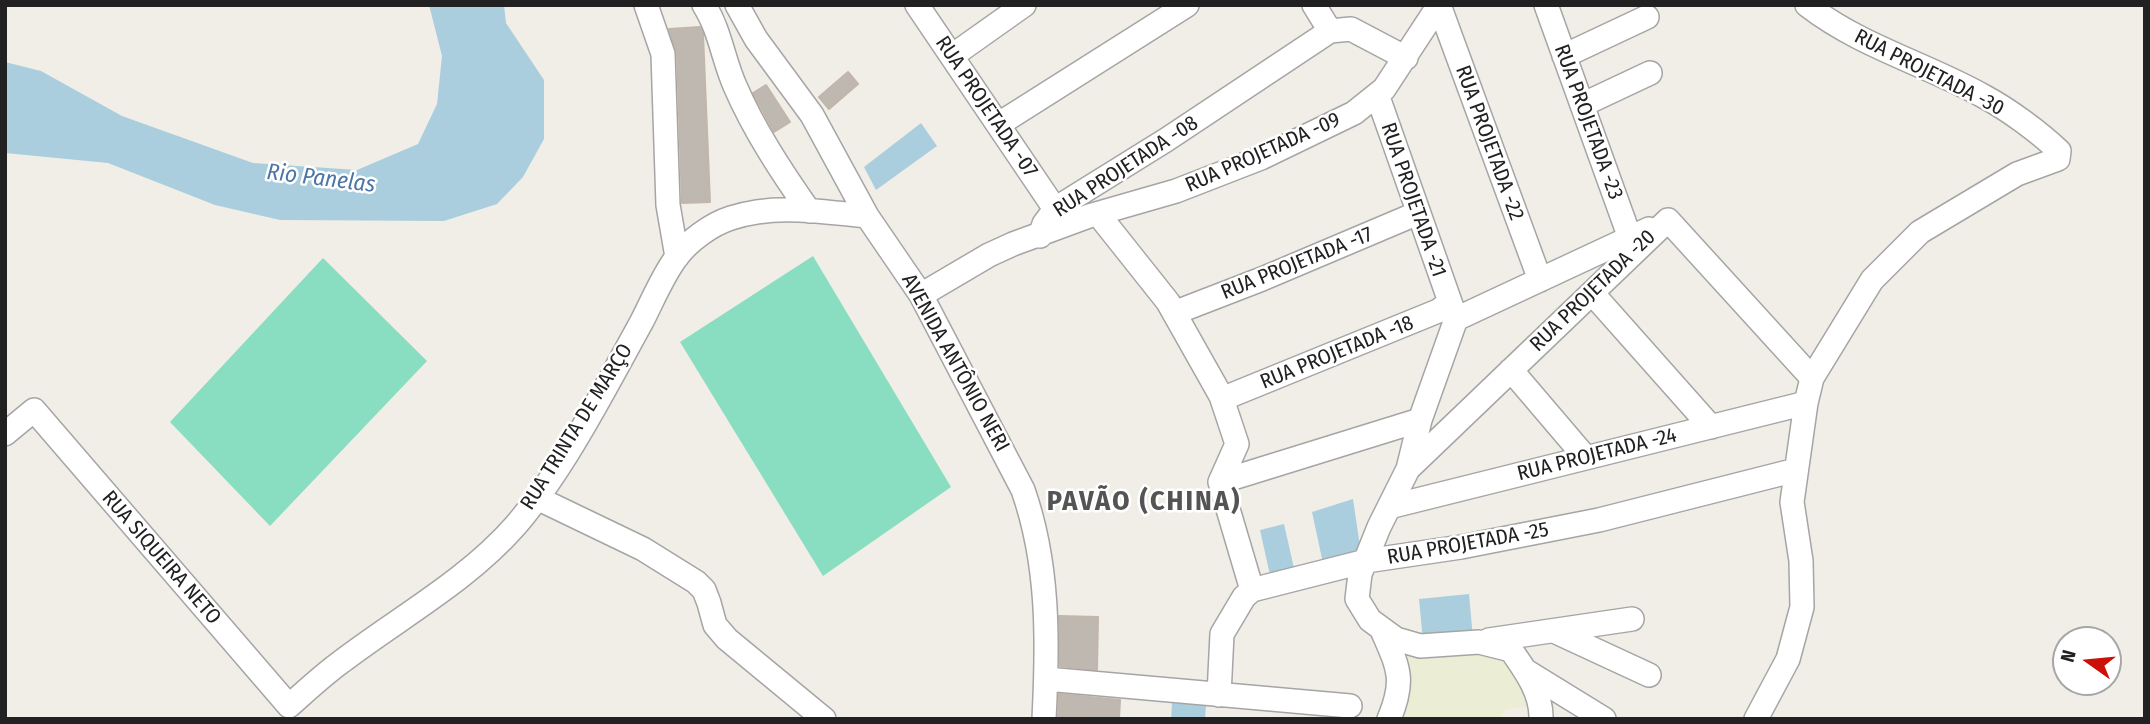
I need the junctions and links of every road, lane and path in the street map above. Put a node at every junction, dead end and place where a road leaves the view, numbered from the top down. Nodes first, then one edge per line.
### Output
1 (646, 5) edge
2 (704, 5) edge
3 (737, 5) edge
4 (917, 5) edge
5 (1024, 5) edge
6 (1187, 5) edge
7 (1314, 5) edge
8 (1439, 5) edge
9 (1547, 5) edge
10 (1807, 5) edge
11 (1647, 17) dead end
12 (1331, 31) junction
13 (952, 56) junction
14 (1564, 56) junction
15 (1406, 58) junction
16 (1650, 73) dead end
17 (1378, 97) junction
18 (1582, 105) junction
19 (999, 124) junction
20 (1055, 209) junction
21 (809, 211) junction
22 (1418, 213) junction
23 (1098, 214) junction
24 (867, 216) junction
25 (1668, 220) junction
26 (1040, 236) junction
27 (1630, 238) junction
28 (677, 257) junction
29 (1540, 280) junction
30 (1592, 293) junction
31 (921, 295) junction
32 (1453, 311) junction
33 (1174, 313) junction
34 (1511, 370) junction
35 (1812, 378) junction
36 (1222, 399) junction
37 (1806, 403) junction
38 (1420, 420) junction
39 (1711, 427) junction
40 (5, 434) edge
41 (1586, 458) junction
42 (1408, 469) junction
43 (1796, 470) junction
44 (1220, 482) junction
45 (537, 498) junction
46 (1389, 507) junction
47 (1366, 561) junction
48 (1252, 590) junction
49 (1632, 618) dead end
50 (1382, 630) junction
51 (1554, 631) junction
52 (1479, 642) junction
53 (1526, 671) junction
54 (1649, 675) dead end
55 (1046, 679) junction
56 (1219, 695) junction
57 (289, 706) joint
58 (1350, 706) dead end
59 (1267, 709) edge
60 (824, 719) edge
61 (1044, 719) edge
62 (1389, 719) edge
63 (1541, 719) edge
64 (1604, 719) edge
65 (1756, 719) edge

1 - 28 street
2 - 21 street
3 - 24 street, AVENIDA ANTÔNIO NERI
4 - 13 street, RUA PROJETADA -07
5 - 13 street
6 - 19 street
7 - 12 street
8 - 15 street, RUA PROJETADA -09
8 - 29 street, RUA PROJETADA -22
9 - 14 street, RUA PROJETADA -23
10 - 35 street, RUA PROJETADA -30
11 - 14 street
12 - 15 street
12 - 20 street, RUA PROJETADA -08
13 - 19 street, RUA PROJETADA -07
14 - 18 street, RUA PROJETADA -23
15 - 17 street, RUA PROJETADA -09
16 - 18 street
17 - 22 street, RUA PROJETADA -21
17 - 23 street, RUA PROJETADA -09
18 - 27 street, RUA PROJETADA -23
19 - 20 street, RUA PROJETADA -07
20 - 26 street, RUA PROJETADA -08
21 - 24 street
21 - 28 street
22 - 32 street, RUA PROJETADA -21
22 - 33 street, RUA PROJETADA -17
23 - 26 street, RUA PROJETADA -09
23 - 33 street
24 - 31 street, AVENIDA ANTÔNIO NERI
25 - 27 street, RUA PROJETADA -20
25 - 30 street, RUA PROJETADA -20
25 - 35 street
26 - 31 street, RUA PROJETADA -08
27 - 29 street, RUA PROJETADA -20
28 - 45 street, RUA TRINTA DE MARÇO
29 - 32 street, RUA PROJETADA -20
30 - 34 street, RUA PROJETADA -20
30 - 39 street
31 - 55 street, AVENIDA ANTÔNIO NERI
32 - 36 street, RUA PROJETADA -18
32 - 38 street
33 - 36 street
34 - 41 street
34 - 42 street, RUA PROJETADA -20
35 - 37 street, RUA PROJETADA -30
36 - 44 street
37 - 39 street, RUA PROJETADA -24
37 - 43 street, RUA PROJETADA -30
38 - 42 street
38 - 44 street
39 - 41 street, RUA PROJETADA -24
40 - 57 street, RUA SIQUEIRA NETO
41 - 46 street, RUA PROJETADA -24
42 - 46 street, RUA PROJETADA -20
43 - 47 street, RUA PROJETADA -25
43 - 65 street, RUA PROJETADA -30
44 - 48 street
45 - 57 street, RUA TRINTA DE MARÇO
45 - 60 street
46 - 47 street, RUA PROJETADA -20
47 - 48 street, RUA PROJETADA -25
47 - 50 street, RUA PROJETADA -20
48 - 56 street
49 - 51 street
50 - 52 street
50 - 62 street
51 - 52 street
51 - 54 street
52 - 53 street
53 - 63 street
53 - 64 street
55 - 56 street
55 - 61 street, AVENIDA ANTÔNIO NERI
56 - 59 street
58 - 59 street

